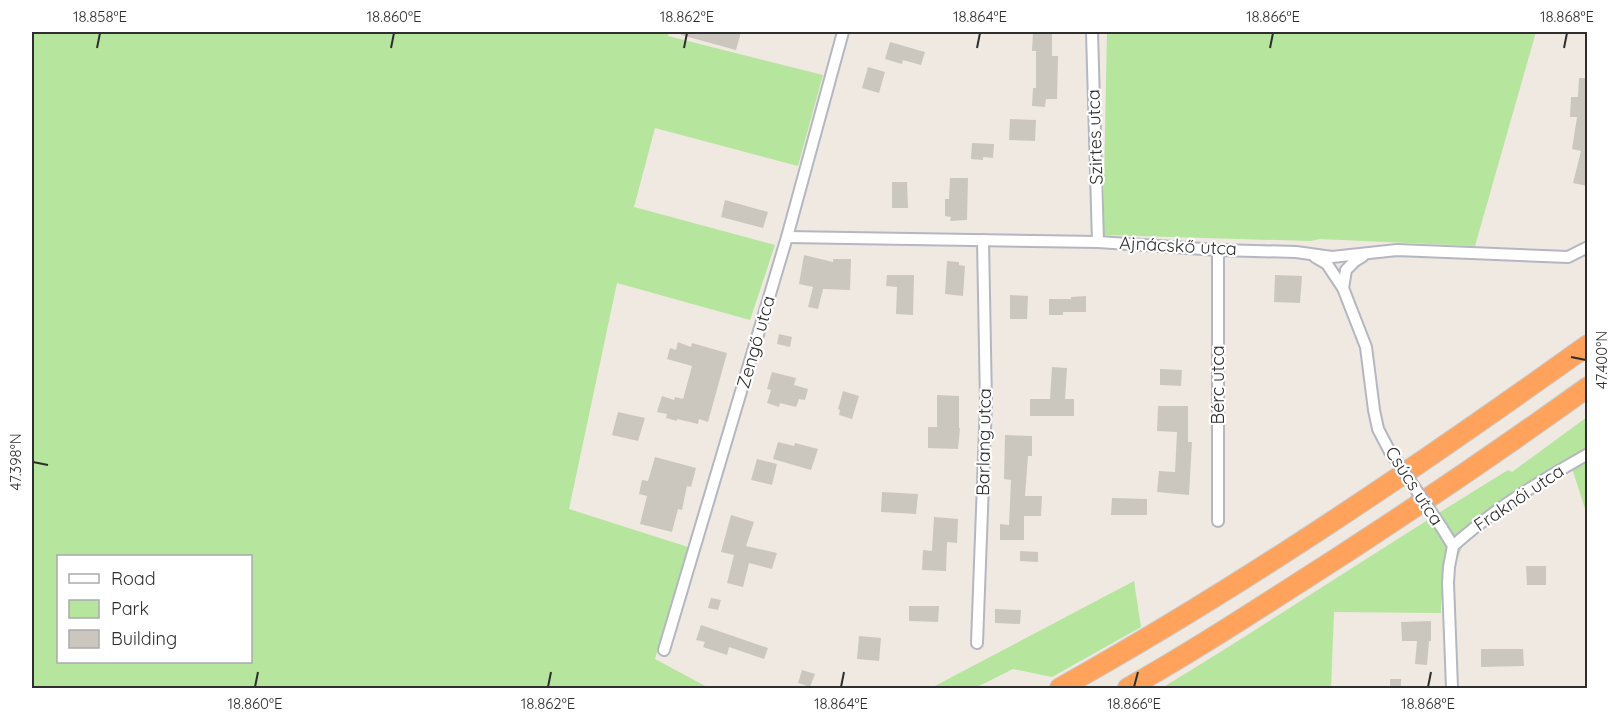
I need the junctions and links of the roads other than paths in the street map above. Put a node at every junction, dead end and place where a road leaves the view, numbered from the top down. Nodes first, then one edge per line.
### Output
1 (843, 32) edge
2 (1092, 32) edge
3 (787, 237) junction
4 (983, 240) junction
5 (1098, 242) junction
6 (1587, 247) edge
7 (1218, 250) junction
8 (1312, 255) junction
9 (1366, 255) junction
10 (1343, 288) junction
11 (1587, 345) edge
12 (1587, 387) edge
13 (1587, 453) edge
14 (1218, 521) dead end
15 (1453, 546) junction
16 (978, 643) dead end
17 (664, 650) dead end
18 (1060, 688) edge
19 (1128, 688) edge
20 (1452, 688) edge

1 - 3 street, Zengő utca
2 - 5 street, Szirtes utca
3 - 4 street, Ajnácskő utca
3 - 17 street, Zengő utca
4 - 5 street, Ajnácskő utca
4 - 16 street, Barlang utca
5 - 7 street, Ajnácskő utca
6 - 9 street, Ajnácskő utca
7 - 8 street, Ajnácskő utca
7 - 14 street, Bérc utca
8 - 9 street, Ajnácskő utca
8 - 10 street, Csúcs utca
9 - 10 street
10 - 15 street, Csúcs utca, bridge
11 - 18 highway
12 - 19 highway
13 - 15 street, Fraknói utca
15 - 20 street

